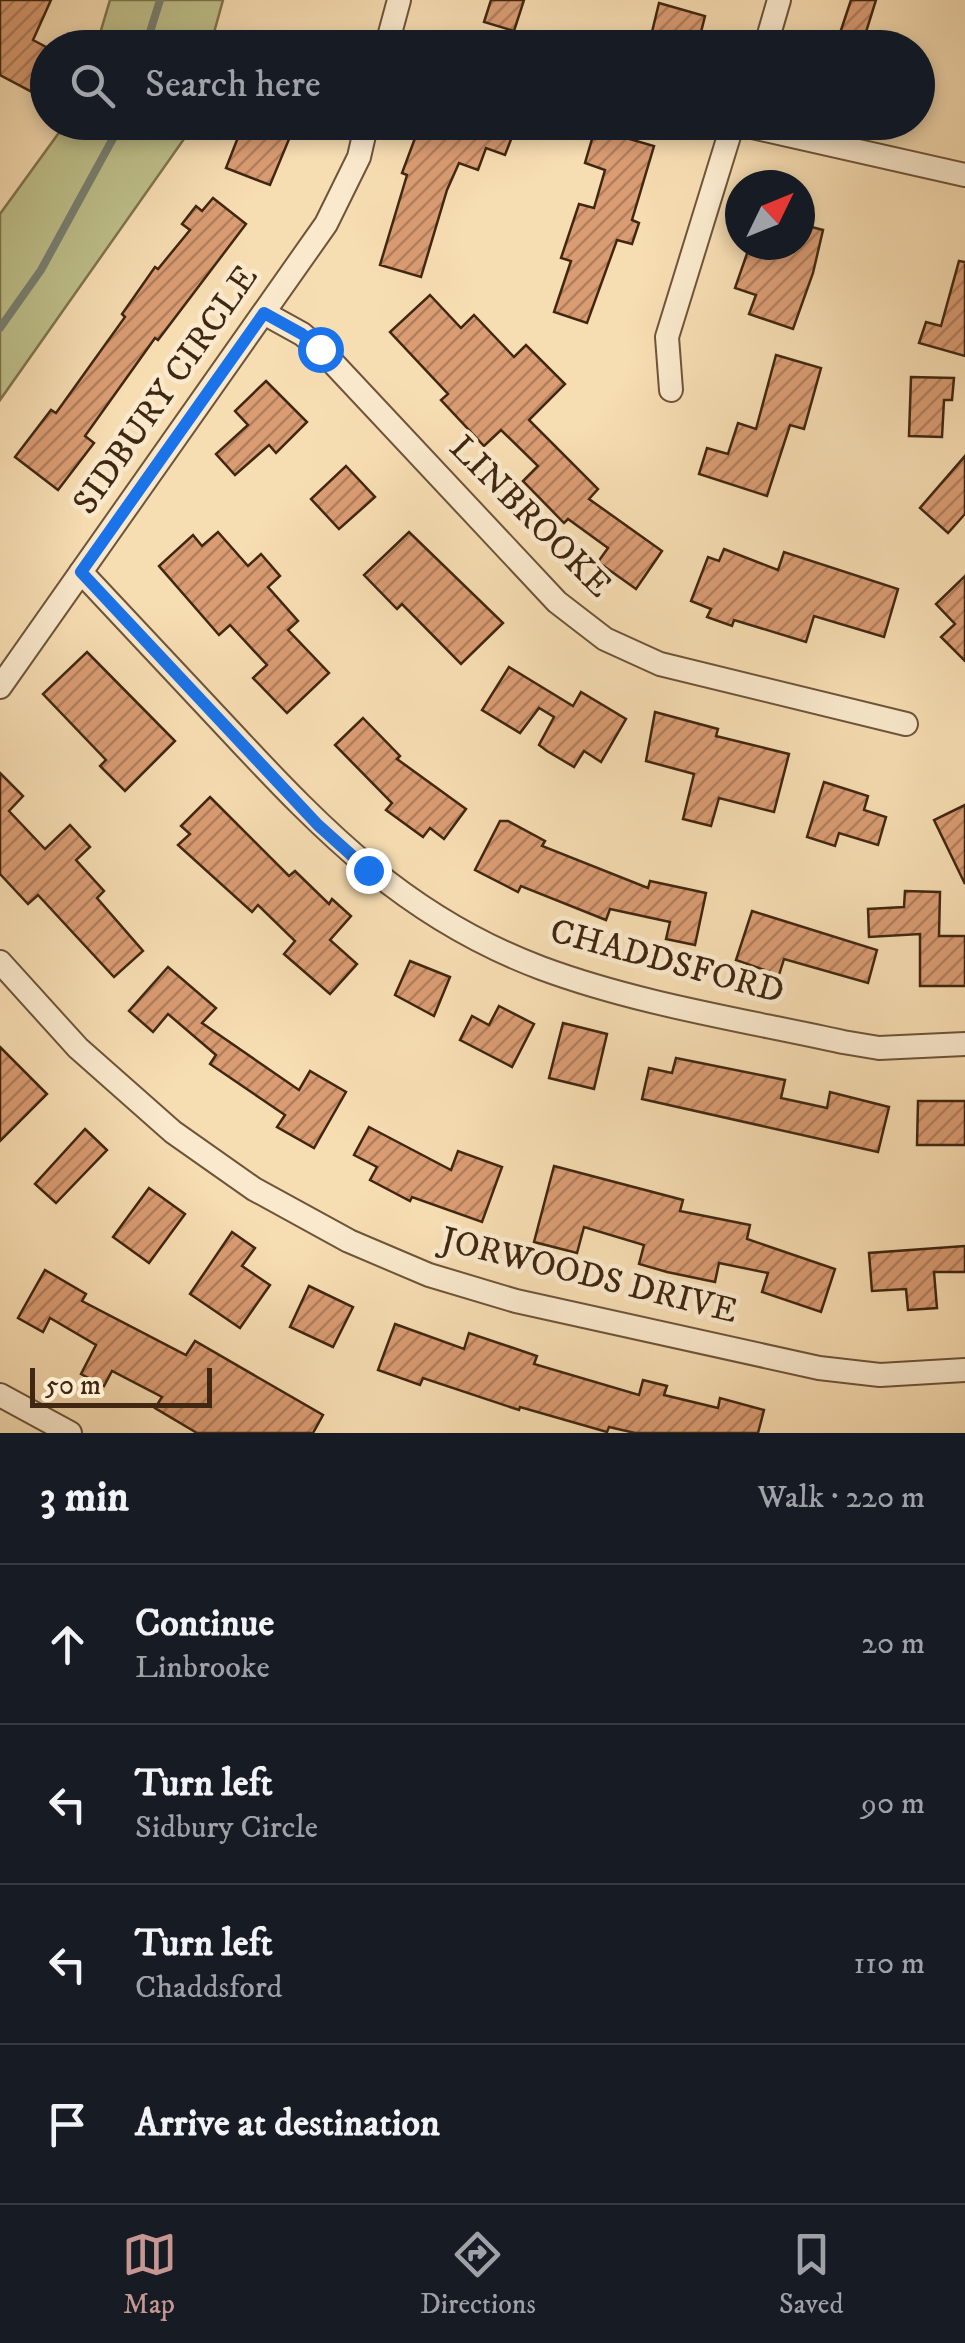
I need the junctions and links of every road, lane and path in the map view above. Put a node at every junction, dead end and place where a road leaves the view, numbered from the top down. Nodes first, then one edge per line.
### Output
1 (399, 0) edge
2 (779, 0) edge
3 (391, 30) edge
4 (770, 30) edge
5 (362, 140) edge
6 (731, 140) edge
7 (810, 140) edge
8 (965, 176) edge
9 (264, 313) junction
10 (671, 390) dead end
11 (81, 572) junction
12 (0, 687) edge
13 (906, 724) dead end
14 (0, 962) edge
15 (965, 1044) edge
16 (965, 1370) edge
17 (0, 1396) edge
18 (70, 1433) edge

1 - 3 street
2 - 4 street
5 - 9 street, SIDBURY CIRCLE
6 - 10 street
7 - 8 street
9 - 11 street, SIDBURY CIRCLE
9 - 13 street, LINBROOKE
11 - 12 street, SIDBURY CIRCLE
11 - 15 street, CHADDSFORD
14 - 16 street, JORWOODS DRIVE
17 - 18 street

